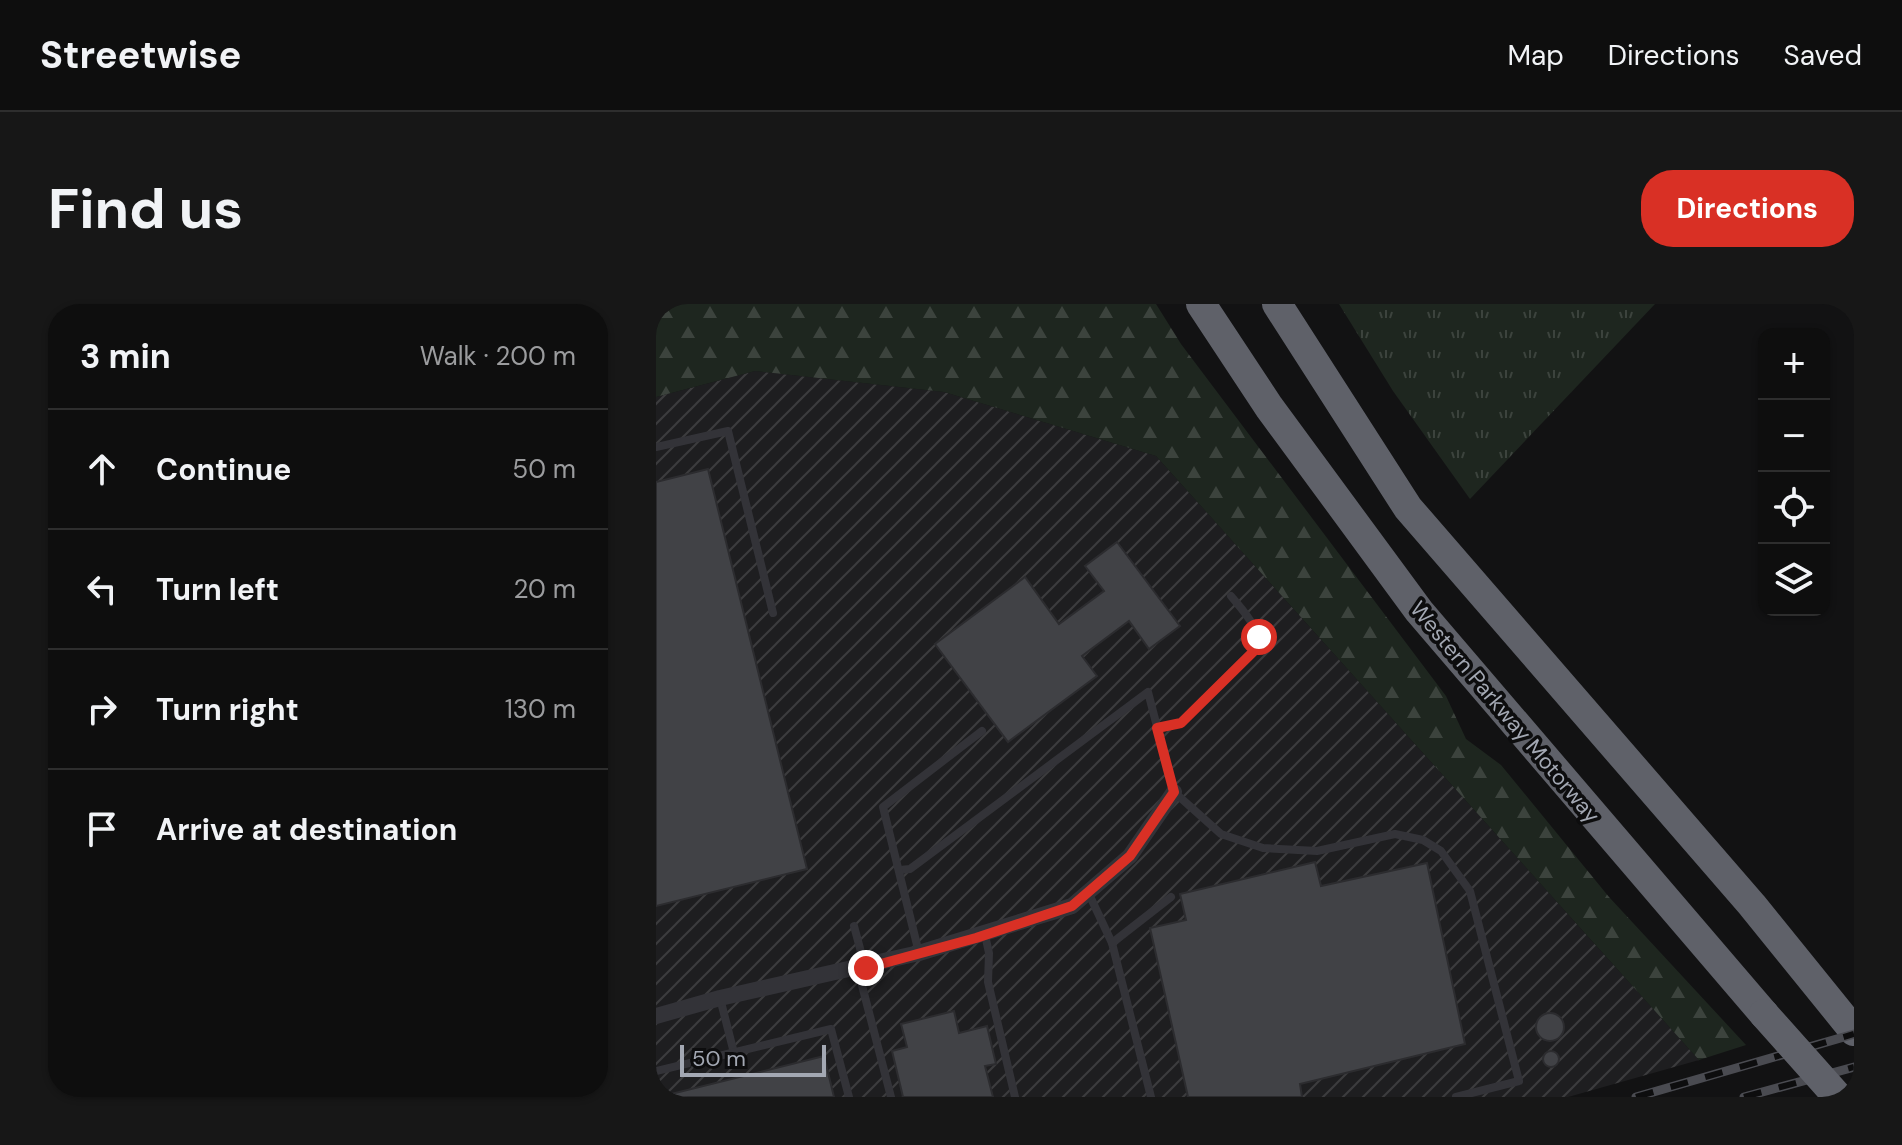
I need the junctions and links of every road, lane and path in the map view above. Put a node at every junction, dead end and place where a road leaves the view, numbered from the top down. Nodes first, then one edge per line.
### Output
1 (1201, 304) edge
2 (1277, 304) edge
3 (656, 447) edge
4 (1231, 596) dead end
5 (773, 613) dead end
6 (1157, 728) junction
7 (982, 731) dead end
8 (1174, 792) junction
9 (900, 870) junction
10 (1088, 892) junction
11 (1171, 897) dead end
12 (854, 926) dead end
13 (985, 935) junction
14 (1112, 943) junction
15 (919, 953) junction
16 (862, 969) junction
17 (720, 998) junction
18 (656, 1016) edge
19 (1854, 1031) edge
20 (734, 1053) junction
21 (656, 1071) edge
22 (849, 1097) edge
23 (891, 1097) edge
24 (1015, 1097) edge
25 (1151, 1097) edge
26 (1456, 1097) edge
27 (1838, 1097) edge

1 - 27 highway, Western Parkway Motorway, bridge
2 - 19 highway
3 - 5 lane
4 - 6 lane
6 - 8 lane
6 - 9 lane
7 - 9 lane
8 - 10 street
8 - 26 lane
9 - 15 lane
10 - 13 street
10 - 14 lane
11 - 14 lane
12 - 16 lane
13 - 15 street
13 - 24 lane
14 - 25 lane
15 - 16 street
16 - 17 street
16 - 23 lane
17 - 18 street
17 - 20 lane
20 - 21 lane
20 - 22 lane

